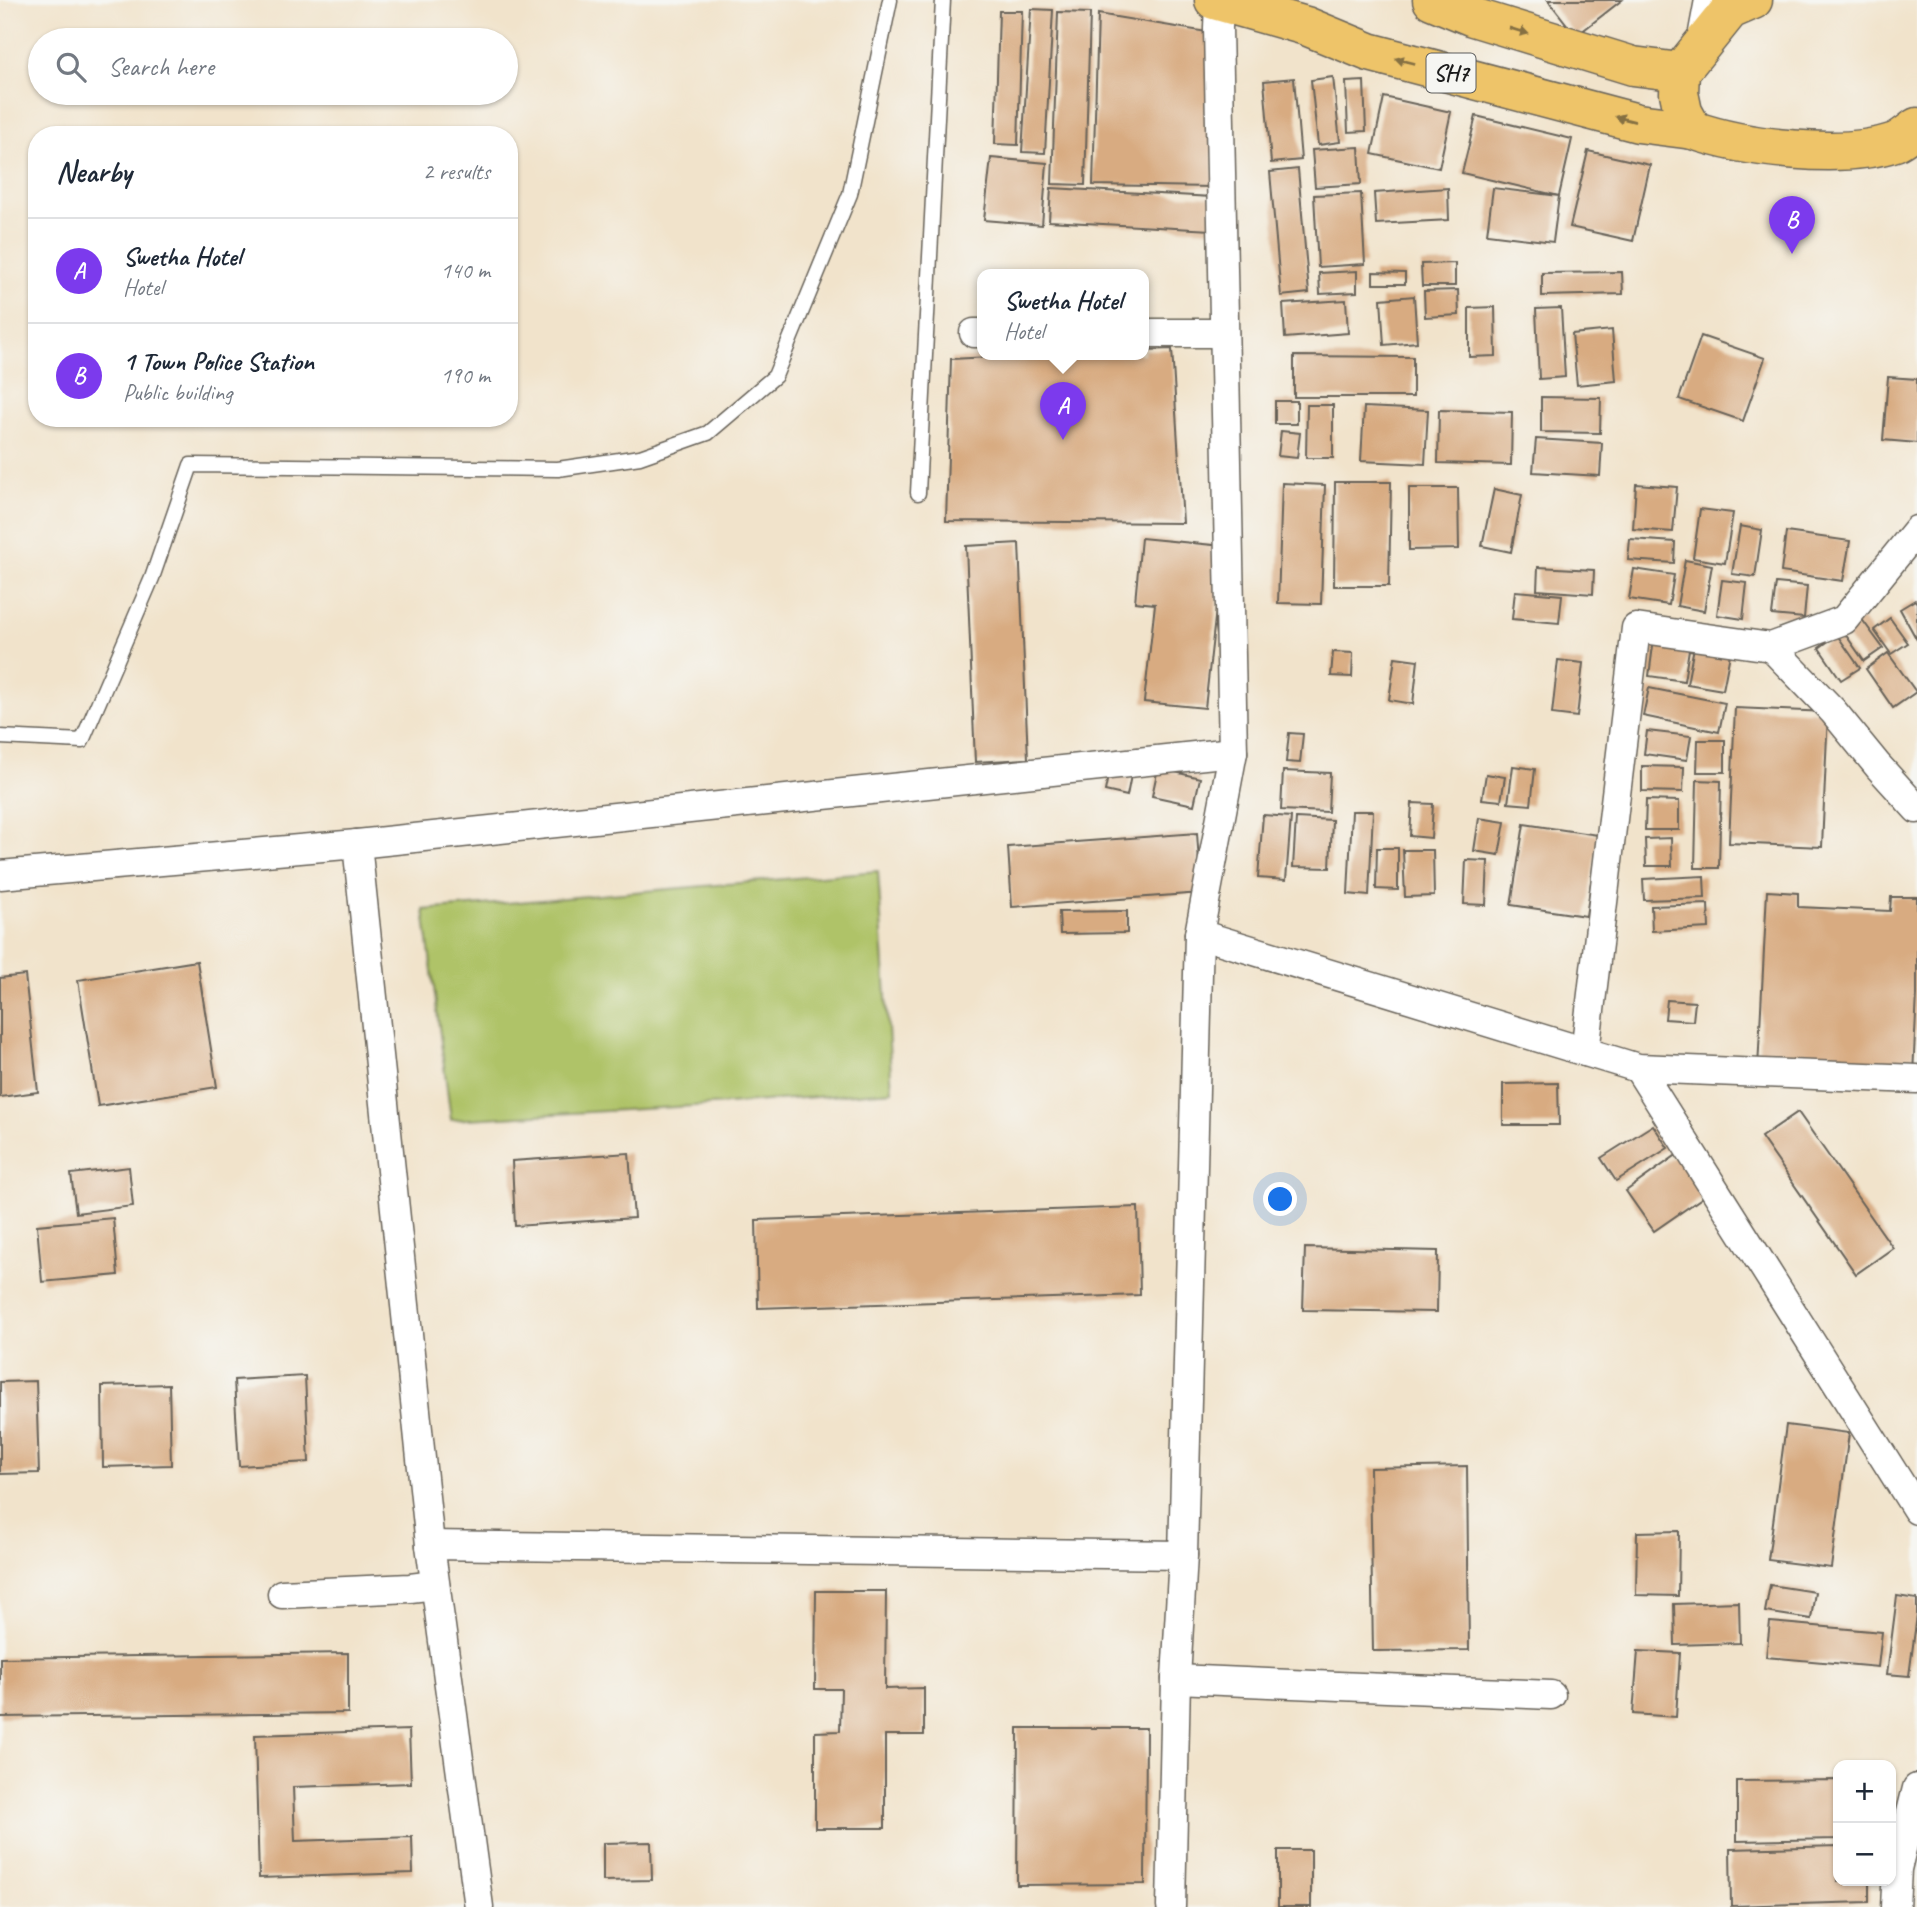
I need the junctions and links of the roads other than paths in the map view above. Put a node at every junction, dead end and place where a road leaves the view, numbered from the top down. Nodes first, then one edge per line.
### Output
1 (890, 0) edge
2 (943, 0) edge
3 (1432, 0) edge
4 (1709, 0) edge
5 (1754, 0) edge
6 (1217, 1) edge
7 (1690, 59) junction
8 (1693, 130) junction
9 (1910, 140) edge
10 (1224, 332) junction
11 (1149, 333) edge
12 (918, 493) dead end
13 (1917, 530) edge
14 (1771, 647) junction
15 (0, 737) edge
16 (1233, 752) junction
17 (1917, 808) edge
18 (357, 844) junction
19 (0, 875) edge
20 (1199, 934) junction
21 (1585, 1052) junction
22 (1639, 1068) junction
23 (1917, 1079) edge
24 (1917, 1510) edge
25 (430, 1545) junction
26 (1183, 1555) junction
27 (435, 1585) junction
28 (282, 1594) dead end
29 (1176, 1679) junction
30 (1551, 1695) dead end
31 (1917, 1788) edge
32 (479, 1907) edge
33 (1171, 1907) edge
34 (1895, 1907) edge

1 - 15 lane
2 - 12 lane
3 -> 7 main road, SH7
4 - 7 street
5 - 7 main road
8 -> 6 main road, SH7
6 - 10 street
7 - 8 main road
8 - 9 main road, SH7
10 - 11 street
10 - 16 street
13 - 14 street
14 - 17 street
14 - 21 street
16 - 18 street
16 - 20 street
18 - 19 street
18 - 25 street
20 - 21 street
20 - 26 street
21 - 22 street
22 - 23 street
22 - 24 street
25 - 26 street
25 - 27 street
26 - 29 street
27 - 28 street
27 - 32 street
29 - 30 street
29 - 33 street
31 - 34 street

